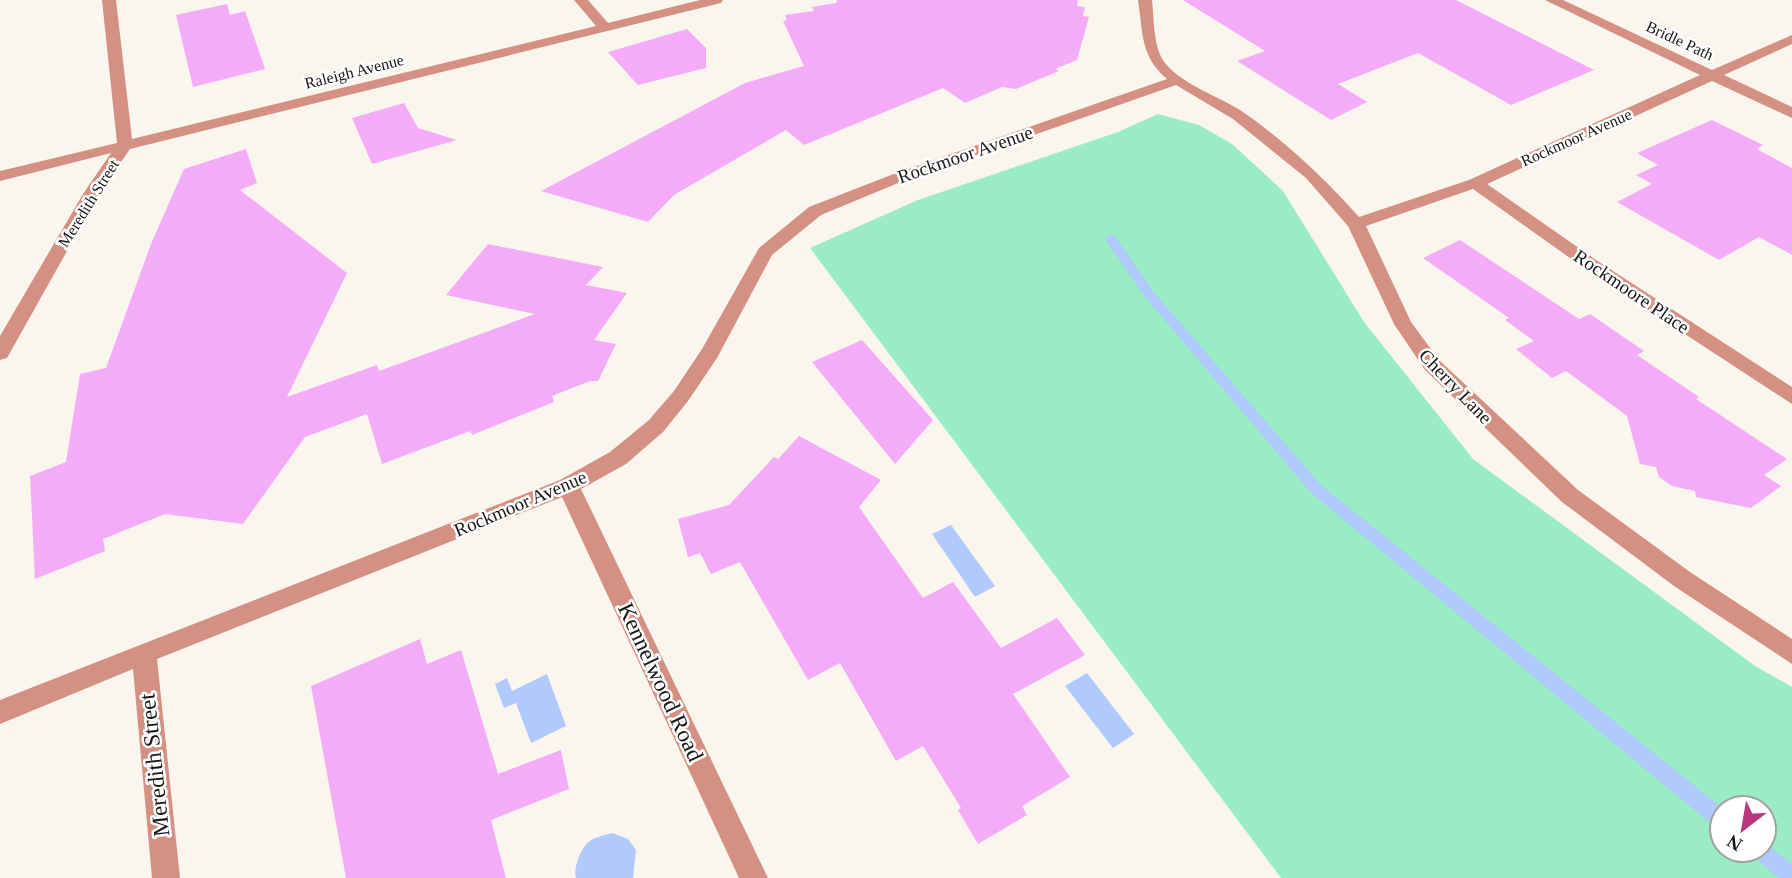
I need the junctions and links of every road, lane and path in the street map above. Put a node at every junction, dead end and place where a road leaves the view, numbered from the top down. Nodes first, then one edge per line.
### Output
1 (109, 0) edge
2 (581, 0) edge
3 (716, 0) edge
4 (1145, 0) edge
5 (1552, 0) edge
6 (605, 29) junction
7 (1792, 39) edge
8 (1713, 75) junction
9 (1177, 80) junction
10 (1792, 113) edge
11 (125, 145) junction
12 (0, 176) edge
13 (1475, 183) junction
14 (1356, 224) junction
15 (0, 352) edge
16 (1792, 397) edge
17 (568, 486) junction
18 (144, 653) junction
19 (1792, 653) edge
20 (0, 712) edge
21 (166, 878) edge
22 (754, 878) edge

1 - 11 street, Meredith Street
2 - 6 street
3 - 6 street, Raleigh Avenue
4 - 9 street, Cherry Lane
5 - 8 street, Bridle Path
6 - 11 street, Raleigh Avenue
7 - 8 street, Rockmoor Avenue
8 - 10 street, Bridle Path
8 - 13 street, Rockmoor Avenue
9 - 14 street, Cherry Lane
9 - 17 street, Rockmoor Avenue
11 - 12 street, Raleigh Avenue
11 - 15 street, Meredith Street
13 - 14 street, Rockmoor Avenue
13 - 16 street, Rockmoore Place
14 - 19 street, Cherry Lane
17 - 18 street, Rockmoor Avenue
17 - 22 street, Kennelwood Road
18 - 20 street, Rockmoor Avenue
18 - 21 street, Meredith Street

